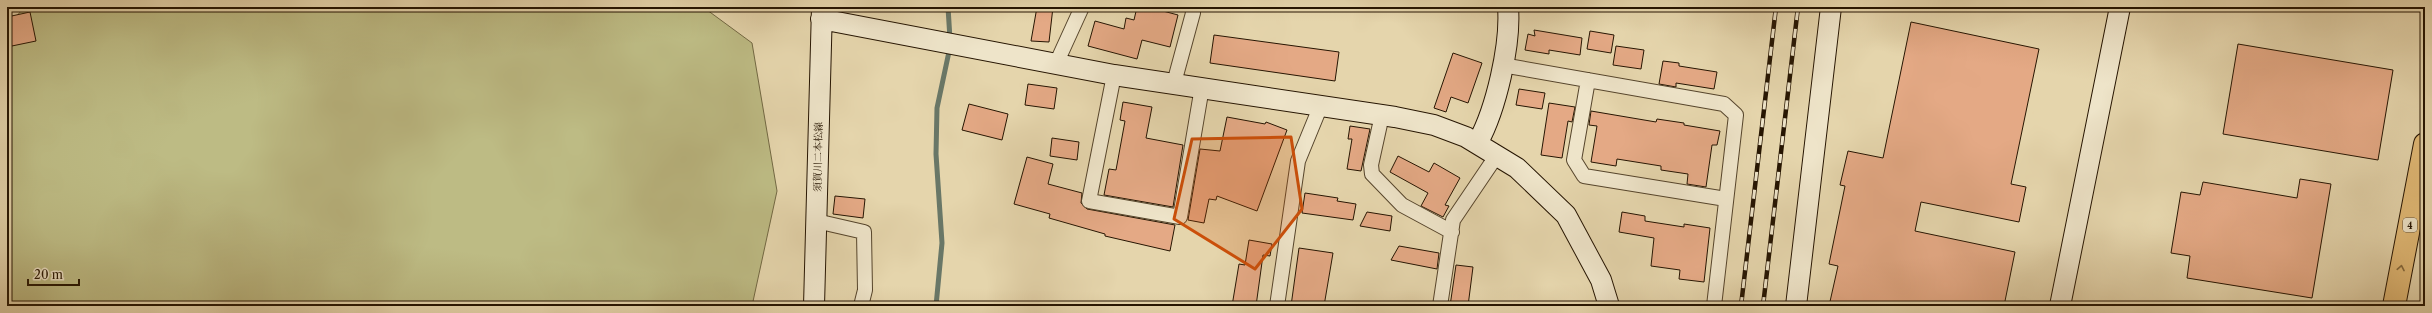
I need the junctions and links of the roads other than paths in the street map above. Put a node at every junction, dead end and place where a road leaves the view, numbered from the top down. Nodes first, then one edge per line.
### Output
1 (1082, 7) edge
2 (1192, 7) edge
3 (1508, 7) edge
4 (1831, 7) edge
5 (2120, 7) edge
6 (821, 13) edge
7 (1056, 64) junction
8 (1502, 65) junction
9 (1114, 74) junction
10 (1588, 80) junction
11 (1174, 83) junction
12 (1202, 87) junction
13 (1321, 105) junction
14 (1382, 115) junction
15 (1478, 142) junction
16 (2425, 144) edge
17 (1497, 155) junction
18 (1726, 199) junction
19 (816, 221) junction
20 (1452, 232) junction
21 (814, 306) edge
22 (861, 306) edge
23 (1277, 306) edge
24 (1440, 306) edge
25 (1609, 306) edge
26 (1714, 306) edge
27 (1796, 306) edge
28 (2060, 306) edge
29 (2394, 306) edge

1 - 7 street
2 - 11 street
3 - 8 street
4 - 27 street
5 - 28 street
6 - 7 street
6 - 19 street, 須賀川二本松線
7 - 9 street
8 - 10 street
8 - 15 street
9 - 11 street
9 - 12 street
10 - 18 street
10 - 18 street
11 - 12 street
12 - 13 street
13 - 14 street
13 - 23 street
14 - 15 street
14 - 20 street
15 - 17 street
29 -> 16 highway, 4
17 - 20 street
17 - 25 street
18 - 26 street
19 - 21 street, 須賀川二本松線
19 - 22 street
20 - 24 street

